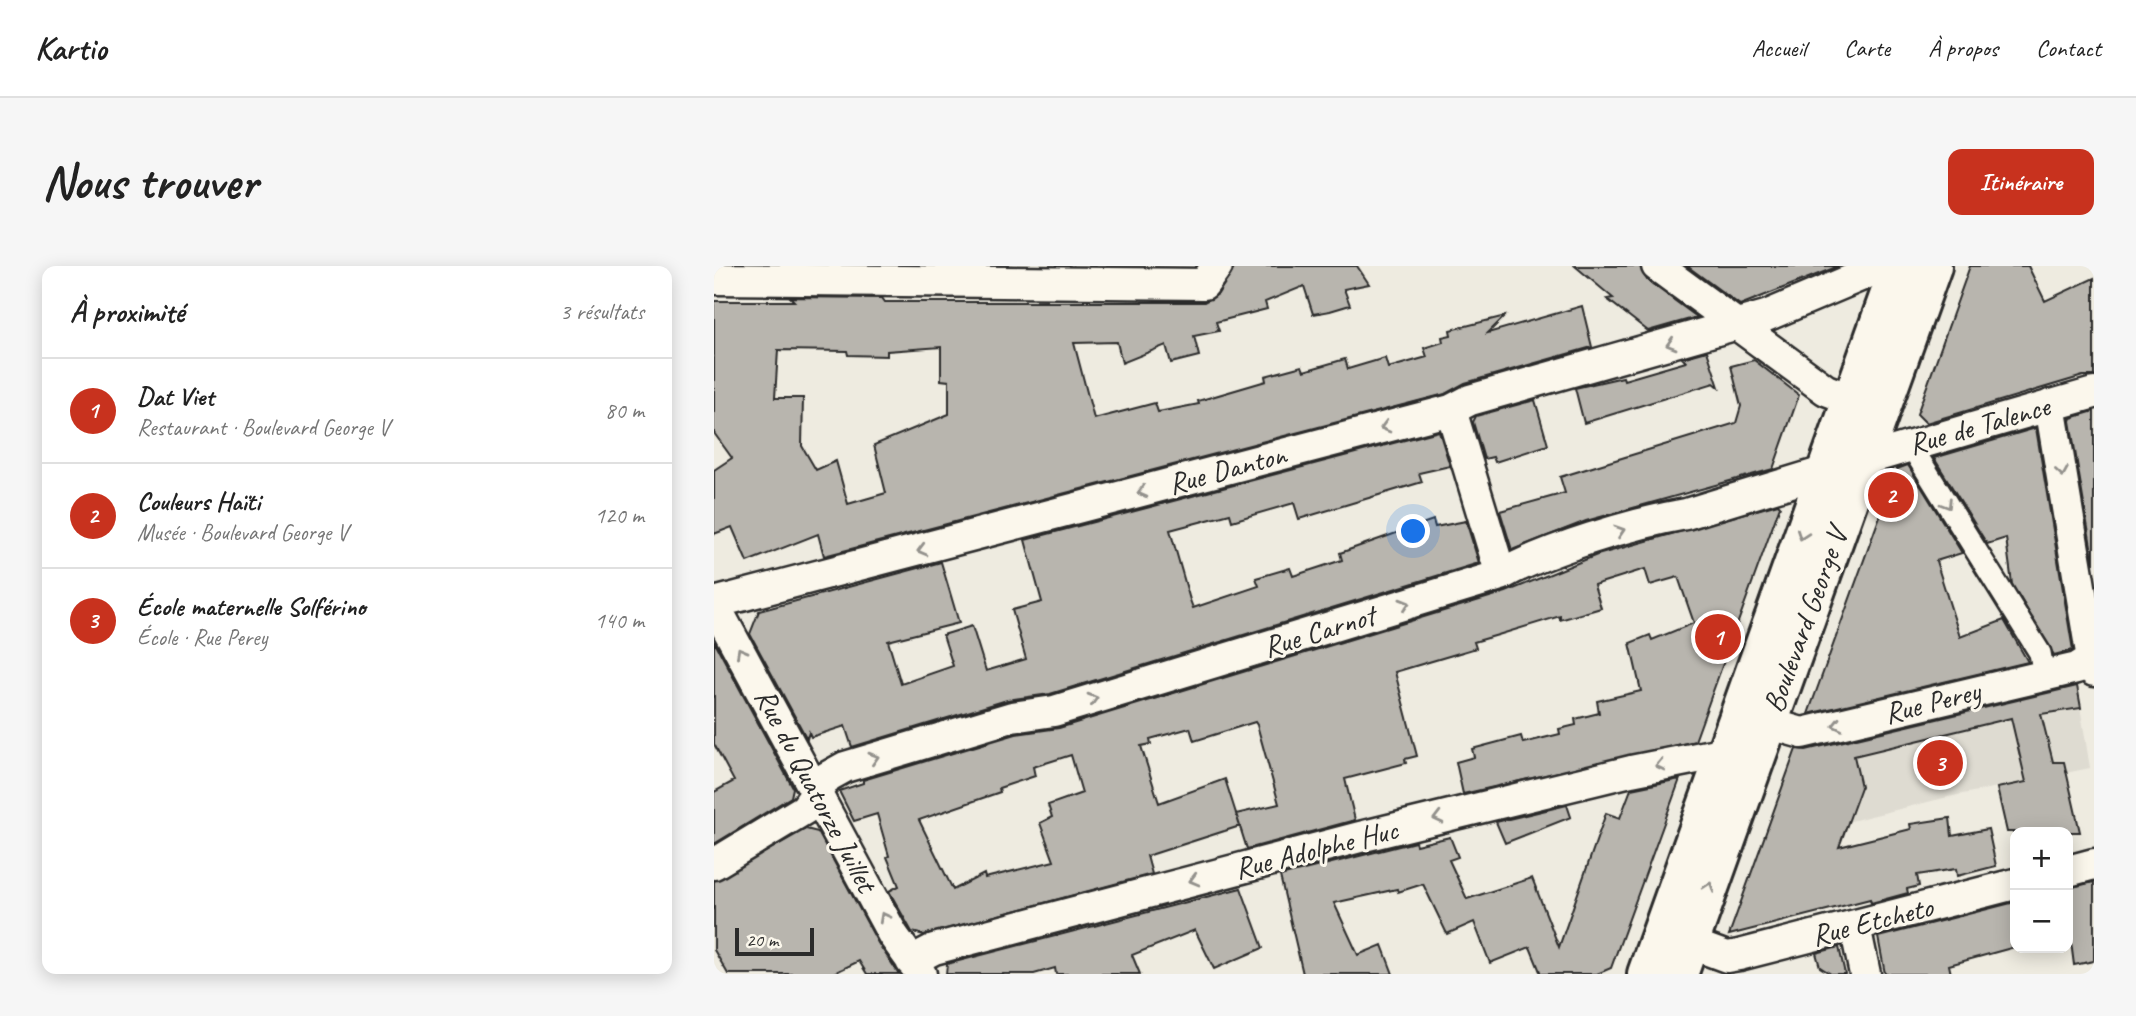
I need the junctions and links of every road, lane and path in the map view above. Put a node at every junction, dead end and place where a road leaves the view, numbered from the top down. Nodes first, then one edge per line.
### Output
1 (1217, 266) edge
2 (1657, 266) edge
3 (1884, 266) edge
4 (1900, 266) edge
5 (1932, 266) edge
6 (714, 279) edge
7 (1737, 326) junction
8 (2094, 393) edge
9 (1850, 399) junction
10 (2050, 405) junction
11 (1451, 410) junction
12 (1916, 444) junction
13 (1865, 458) junction
14 (1825, 471) junction
15 (1501, 575) junction
16 (714, 603) edge
17 (2093, 662) edge
18 (2044, 675) junction
19 (1767, 723) junction
20 (1727, 752) junction
21 (818, 792) junction
22 (714, 864) edge
23 (2094, 864) edge
24 (2073, 870) edge
25 (2010, 885) edge
26 (1855, 926) junction
27 (916, 967) edge
28 (1659, 967) edge
29 (1865, 974) edge

1 - 6 street
2 - 7 street
3 - 7 street, Rue Danton
4 - 9 main road, Boulevard George V
5 - 13 main road, Boulevard George V
7 - 9 street
7 -> 11 street, Rue Danton
8 - 10 street, Rue de Talence
9 - 14 main road, Boulevard George V
10 - 12 street, Rue de Talence
10 -> 17 street
11 - 15 street
11 -> 16 street, Rue Danton
12 - 13 street, Rue de Talence
12 -> 18 street
13 - 14 street, Rue de Talence
13 - 19 main road, Boulevard George V
15 -> 14 street, Rue Carnot
14 -> 20 main road, Boulevard George V
21 -> 15 street, Rue Carnot
21 -> 16 street, Rue du Quatorze Juillet
17 - 18 street, Rue Perey
18 -> 19 street, Rue Perey
28 -> 19 main road, Boulevard George V
20 -> 27 street, Rue Adolphe Huc
20 - 28 main road, Boulevard George V
21 - 22 street, Rue Carnot
27 -> 21 street, Rue du Quatorze Juillet
23 - 24 street
25 - 26 street, Rue Etcheto
26 - 28 street, Rue Etcheto
26 - 29 street

